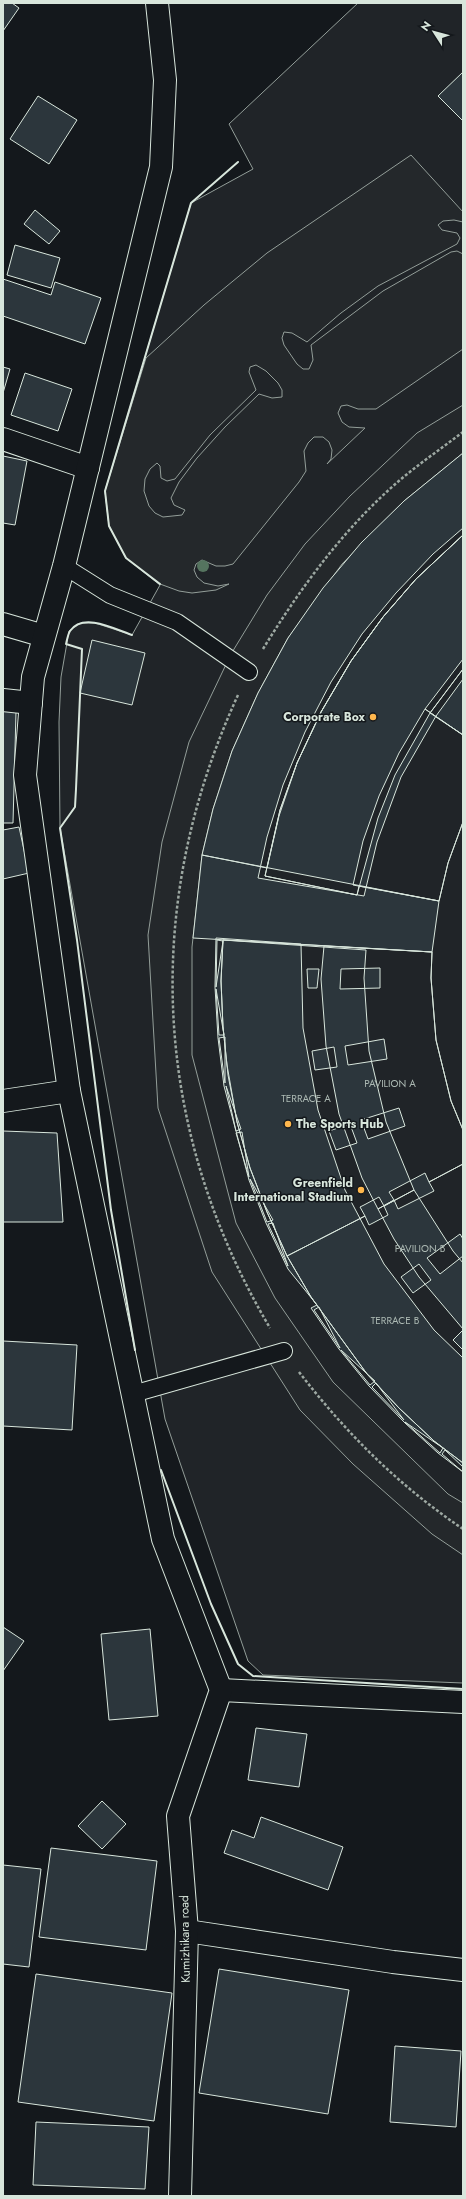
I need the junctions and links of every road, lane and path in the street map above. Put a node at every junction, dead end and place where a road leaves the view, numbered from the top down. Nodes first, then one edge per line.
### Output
1 (157, 3) edge
2 (463, 432) edge
3 (3, 440) edge
4 (88, 468) junction
5 (64, 566) junction
6 (3, 624) edge
7 (44, 636) junction
8 (249, 672) junction
9 (3, 700) edge
10 (31, 704) junction
11 (69, 1091) junction
12 (3, 1101) edge
13 (284, 1351) junction
14 (133, 1394) junction
15 (463, 1529) edge
16 (220, 1690) junction
17 (463, 1702) edge
18 (187, 1931) junction
19 (463, 1970) edge
20 (180, 2196) edge

1 - 4 street
2 - 8 path
3 - 4 street
4 - 5 street
5 - 7 street
5 - 8 lane
6 - 7 street
7 - 10 street
8 - 13 path
9 - 10 street
10 - 11 street
11 - 12 street
11 - 14 street
13 - 14 lane
13 - 15 path
14 - 16 street
16 - 17 street
16 - 18 street, Kumizhikara road
18 - 19 street
18 - 20 street, Kumizhikara road

